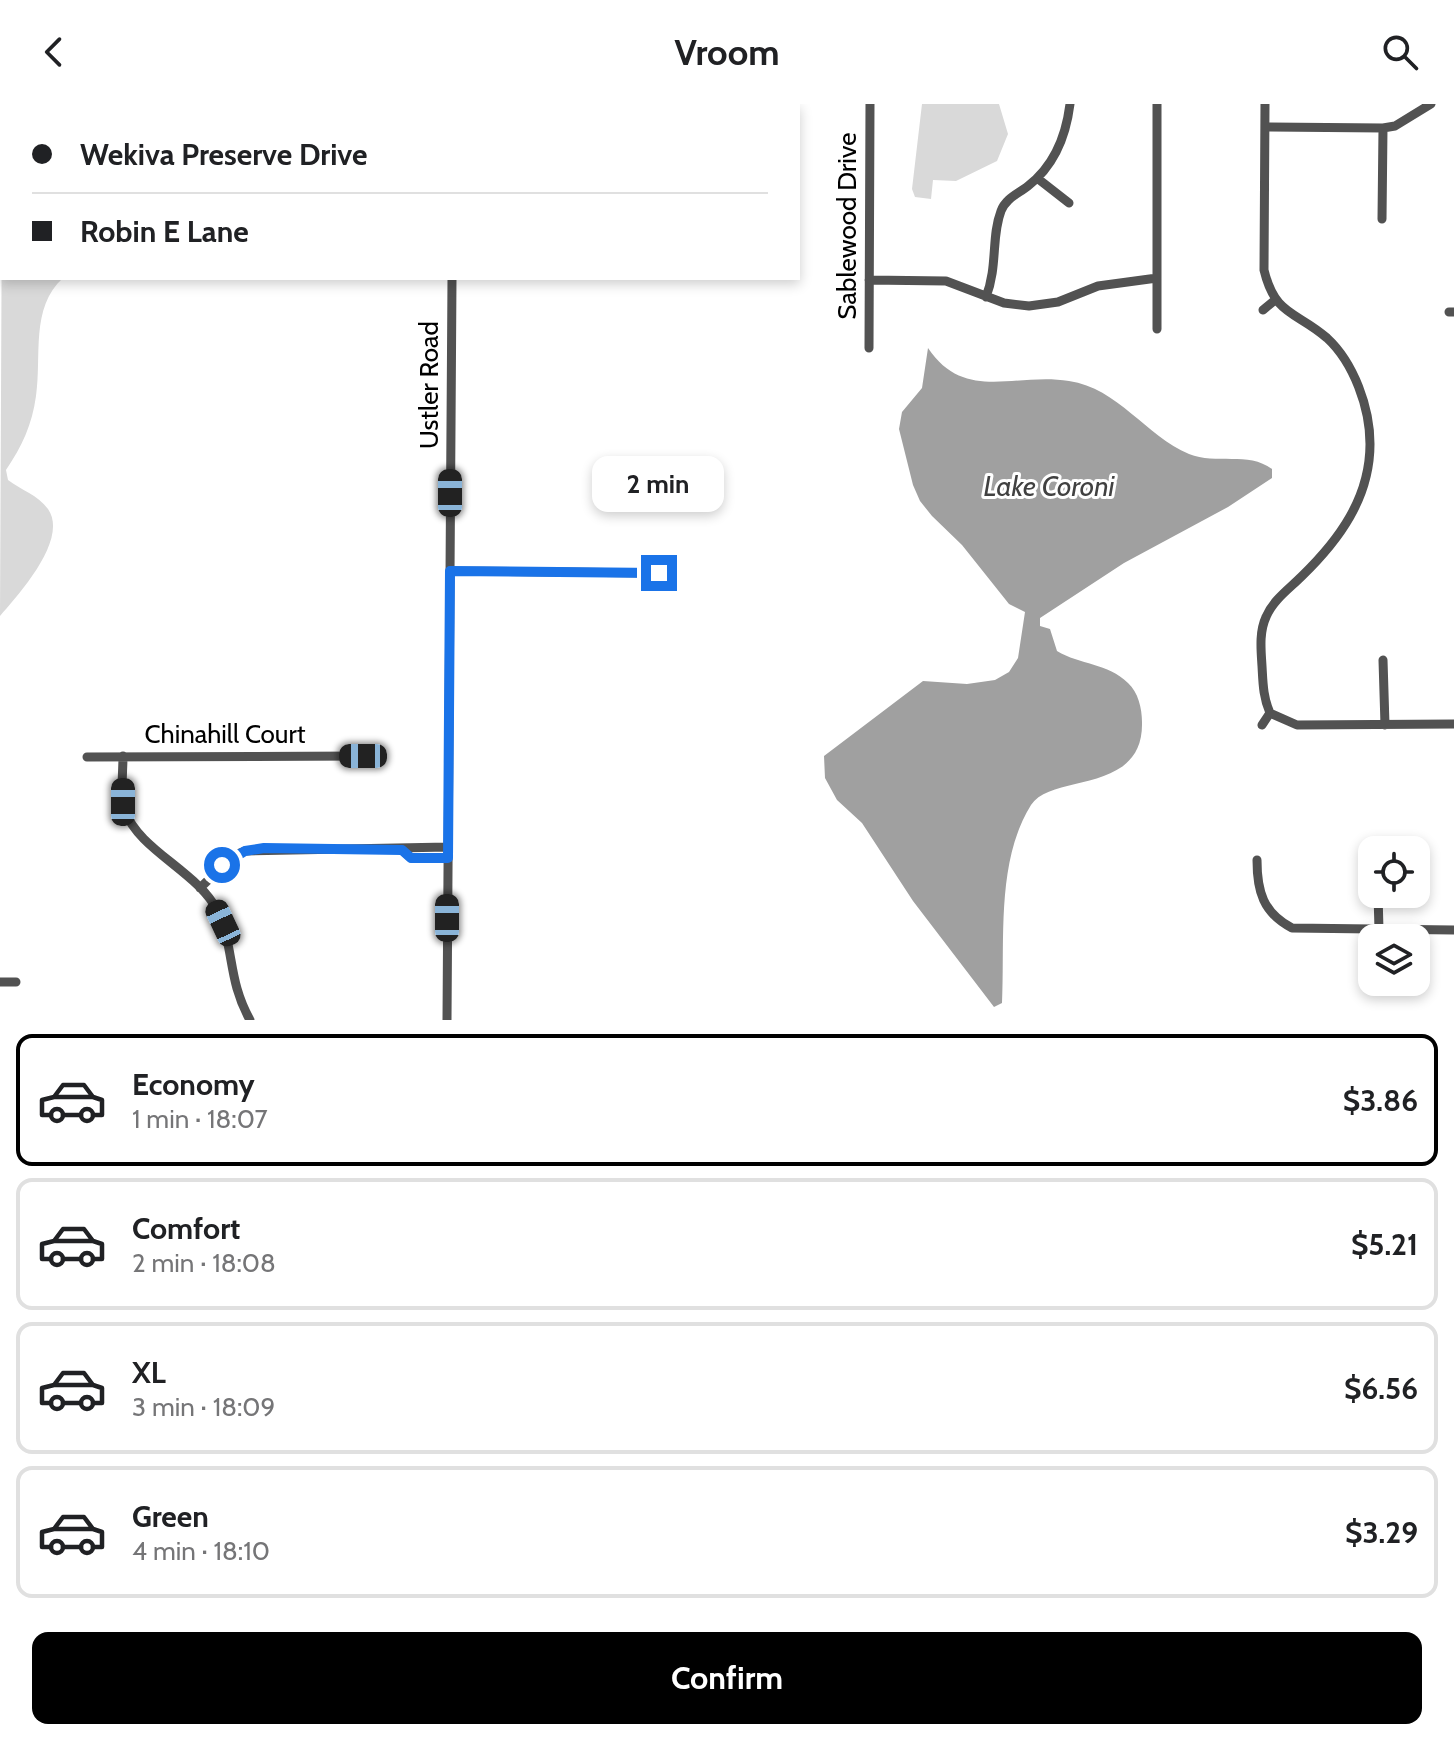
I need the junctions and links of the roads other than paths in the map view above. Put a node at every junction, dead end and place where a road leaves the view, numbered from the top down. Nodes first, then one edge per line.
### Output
1 (870, 104) edge
2 (1070, 104) edge
3 (1157, 104) edge
4 (1265, 104) edge
5 (1431, 104) edge
6 (1265, 127) junction
7 (1383, 128) junction
8 (1037, 178) junction
9 (1069, 203) dead end
10 (1382, 219) dead end
11 (1157, 278) junction
12 (452, 280) edge
13 (869, 280) junction
14 (986, 297) junction
15 (1275, 300) junction
16 (1263, 310) dead end
17 (1157, 329) dead end
18 (869, 348) dead end
19 (450, 571) junction
20 (666, 578) dead end
21 (1383, 660) dead end
22 (1270, 713) junction
23 (1454, 724) edge
24 (1262, 725) dead end
25 (1385, 725) junction
26 (123, 756) junction
27 (363, 756) dead end
28 (87, 757) dead end
29 (424, 846) junction
30 (402, 850) junction
31 (448, 852) junction
32 (424, 858) junction
33 (1257, 860) dead end
34 (200, 888) junction
35 (1358, 930) edge
36 (1430, 930) edge
37 (1454, 930) edge
38 (0, 982) edge
39 (16, 982) dead end
40 (250, 1020) edge
41 (447, 1020) edge

1 - 13 street, Sablewood Drive
2 - 8 street
3 - 11 street
4 - 6 street
5 - 7 street
6 - 7 street
6 - 15 street
7 - 10 street
8 - 9 street
8 - 14 street
11 - 14 street
11 - 17 street
12 - 19 street, Ustler Road
13 - 14 street
13 - 18 street, Sablewood Drive
15 - 16 street
15 - 22 street
19 - 20 street
19 - 31 street, Ustler Road
21 - 25 street
22 - 24 street
22 - 25 street
23 - 25 street
26 - 27 street, Chinahill Court
26 - 28 street, Chinahill Court
26 - 34 street
29 - 30 street
29 - 31 street
29 - 32 street
30 - 32 street
30 - 34 street
31 - 32 street
31 - 41 street, Ustler Road
33 - 35 street
34 - 40 street
36 - 37 street
38 - 39 street

